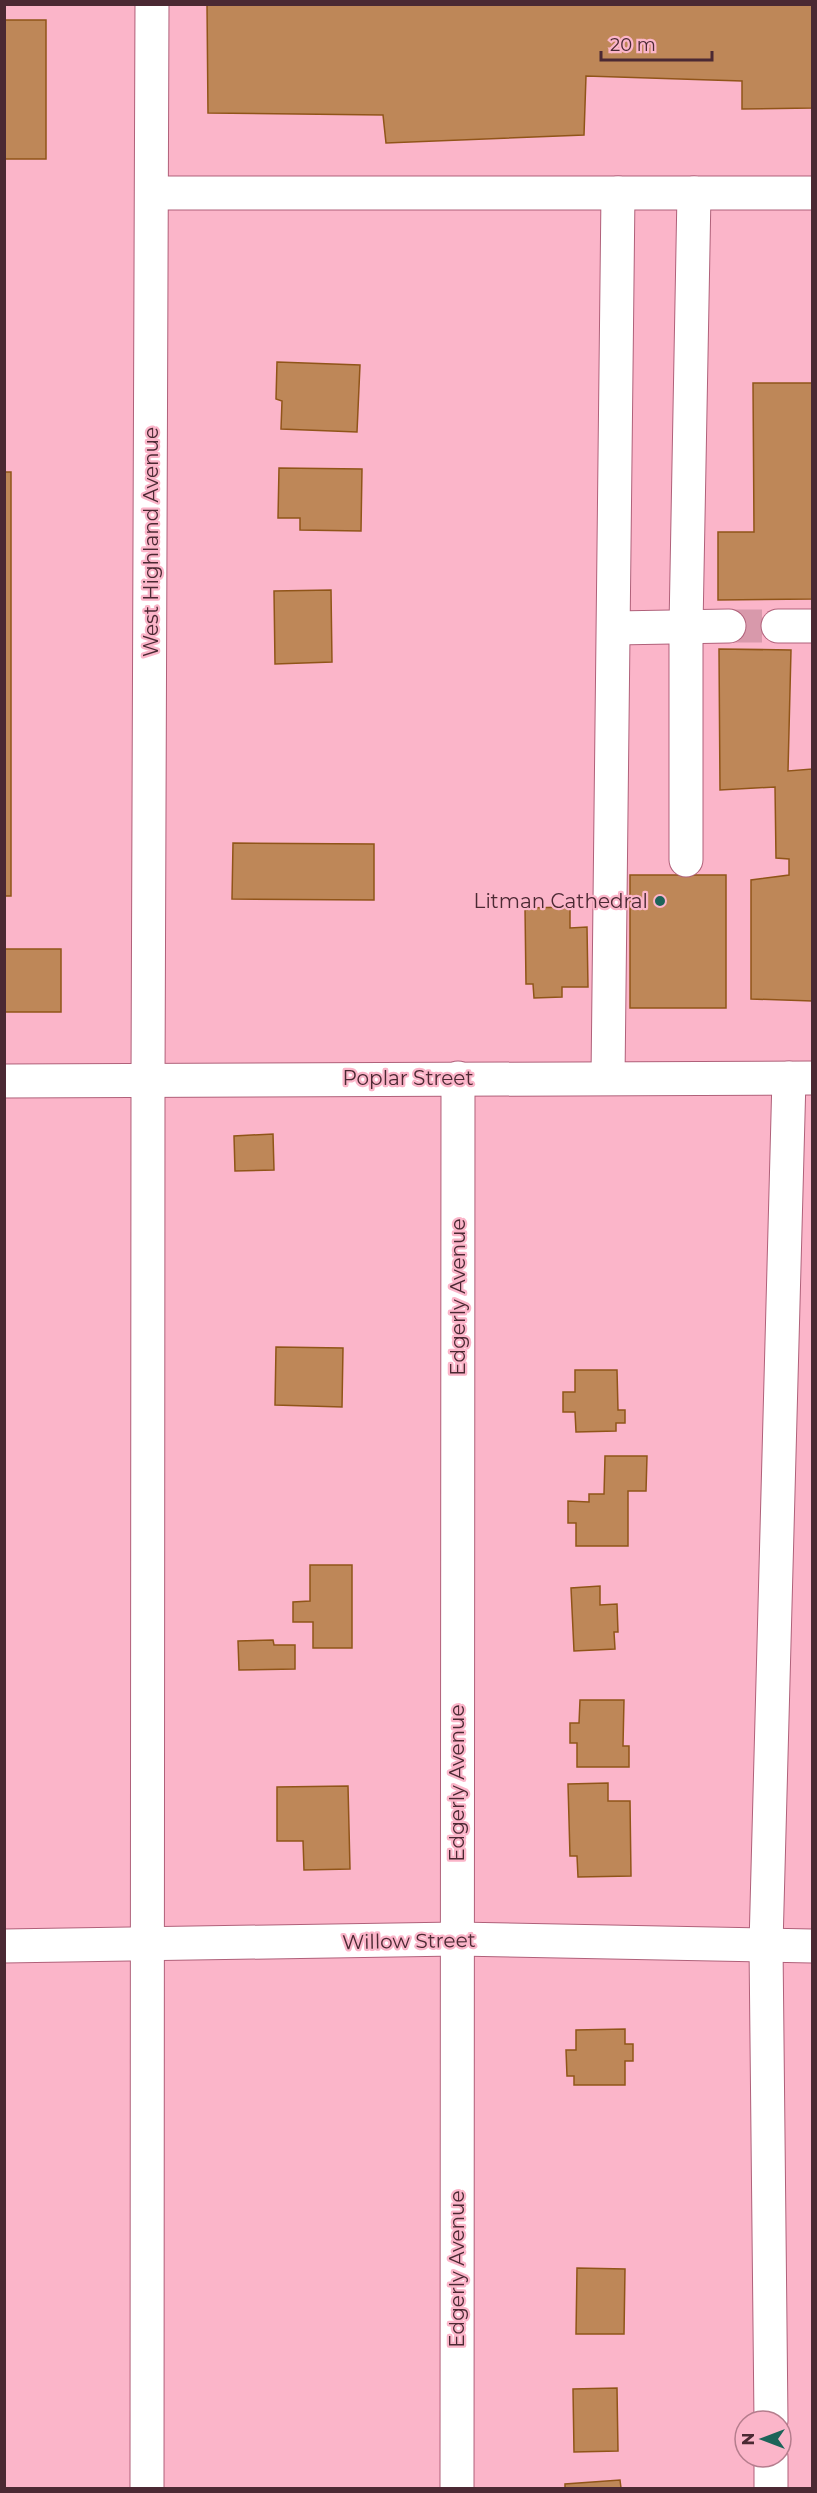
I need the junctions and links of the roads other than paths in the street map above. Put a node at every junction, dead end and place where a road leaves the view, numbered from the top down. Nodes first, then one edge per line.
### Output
1 (152, 4) edge
2 (152, 193) junction
3 (618, 193) junction
4 (694, 193) junction
5 (813, 193) edge
6 (729, 626) tunnel mouth
7 (778, 626) tunnel mouth
8 (813, 626) edge
9 (686, 627) junction
10 (615, 628) junction
11 (686, 860) dead end
12 (458, 1078) junction
13 (608, 1078) junction
14 (801, 1078) edge
15 (148, 1079) junction
16 (4, 1081) edge
17 (457, 1940) junction
18 (147, 1945) junction
19 (766, 1945) junction
20 (4, 1946) edge
21 (813, 1946) edge
22 (771, 2409) edge
23 (771, 2469) edge
24 (147, 2488) edge
25 (457, 2488) edge
26 (771, 2488) edge

1 - 2 street, West Highland Avenue
2 - 3 street
2 - 15 street, West Highland Avenue
3 - 4 street
3 - 10 street
4 - 5 street
4 - 9 street
6 - 9 street
7 - 8 street
9 - 10 street
9 - 11 street
10 - 13 street
12 - 13 street, Poplar Street
12 - 15 street, Poplar Street
12 - 17 street, Edgerly Avenue
13 - 14 street, Poplar Street
14 - 19 street
15 - 16 street, Poplar Street
15 - 18 street, West Highland Avenue
17 - 18 street, Willow Street
17 - 19 street, Willow Street
17 - 25 street, Edgerly Avenue
18 - 20 street, Willow Street
18 - 24 street, West Highland Avenue
19 - 21 street, Willow Street
19 - 22 street
23 - 26 street

